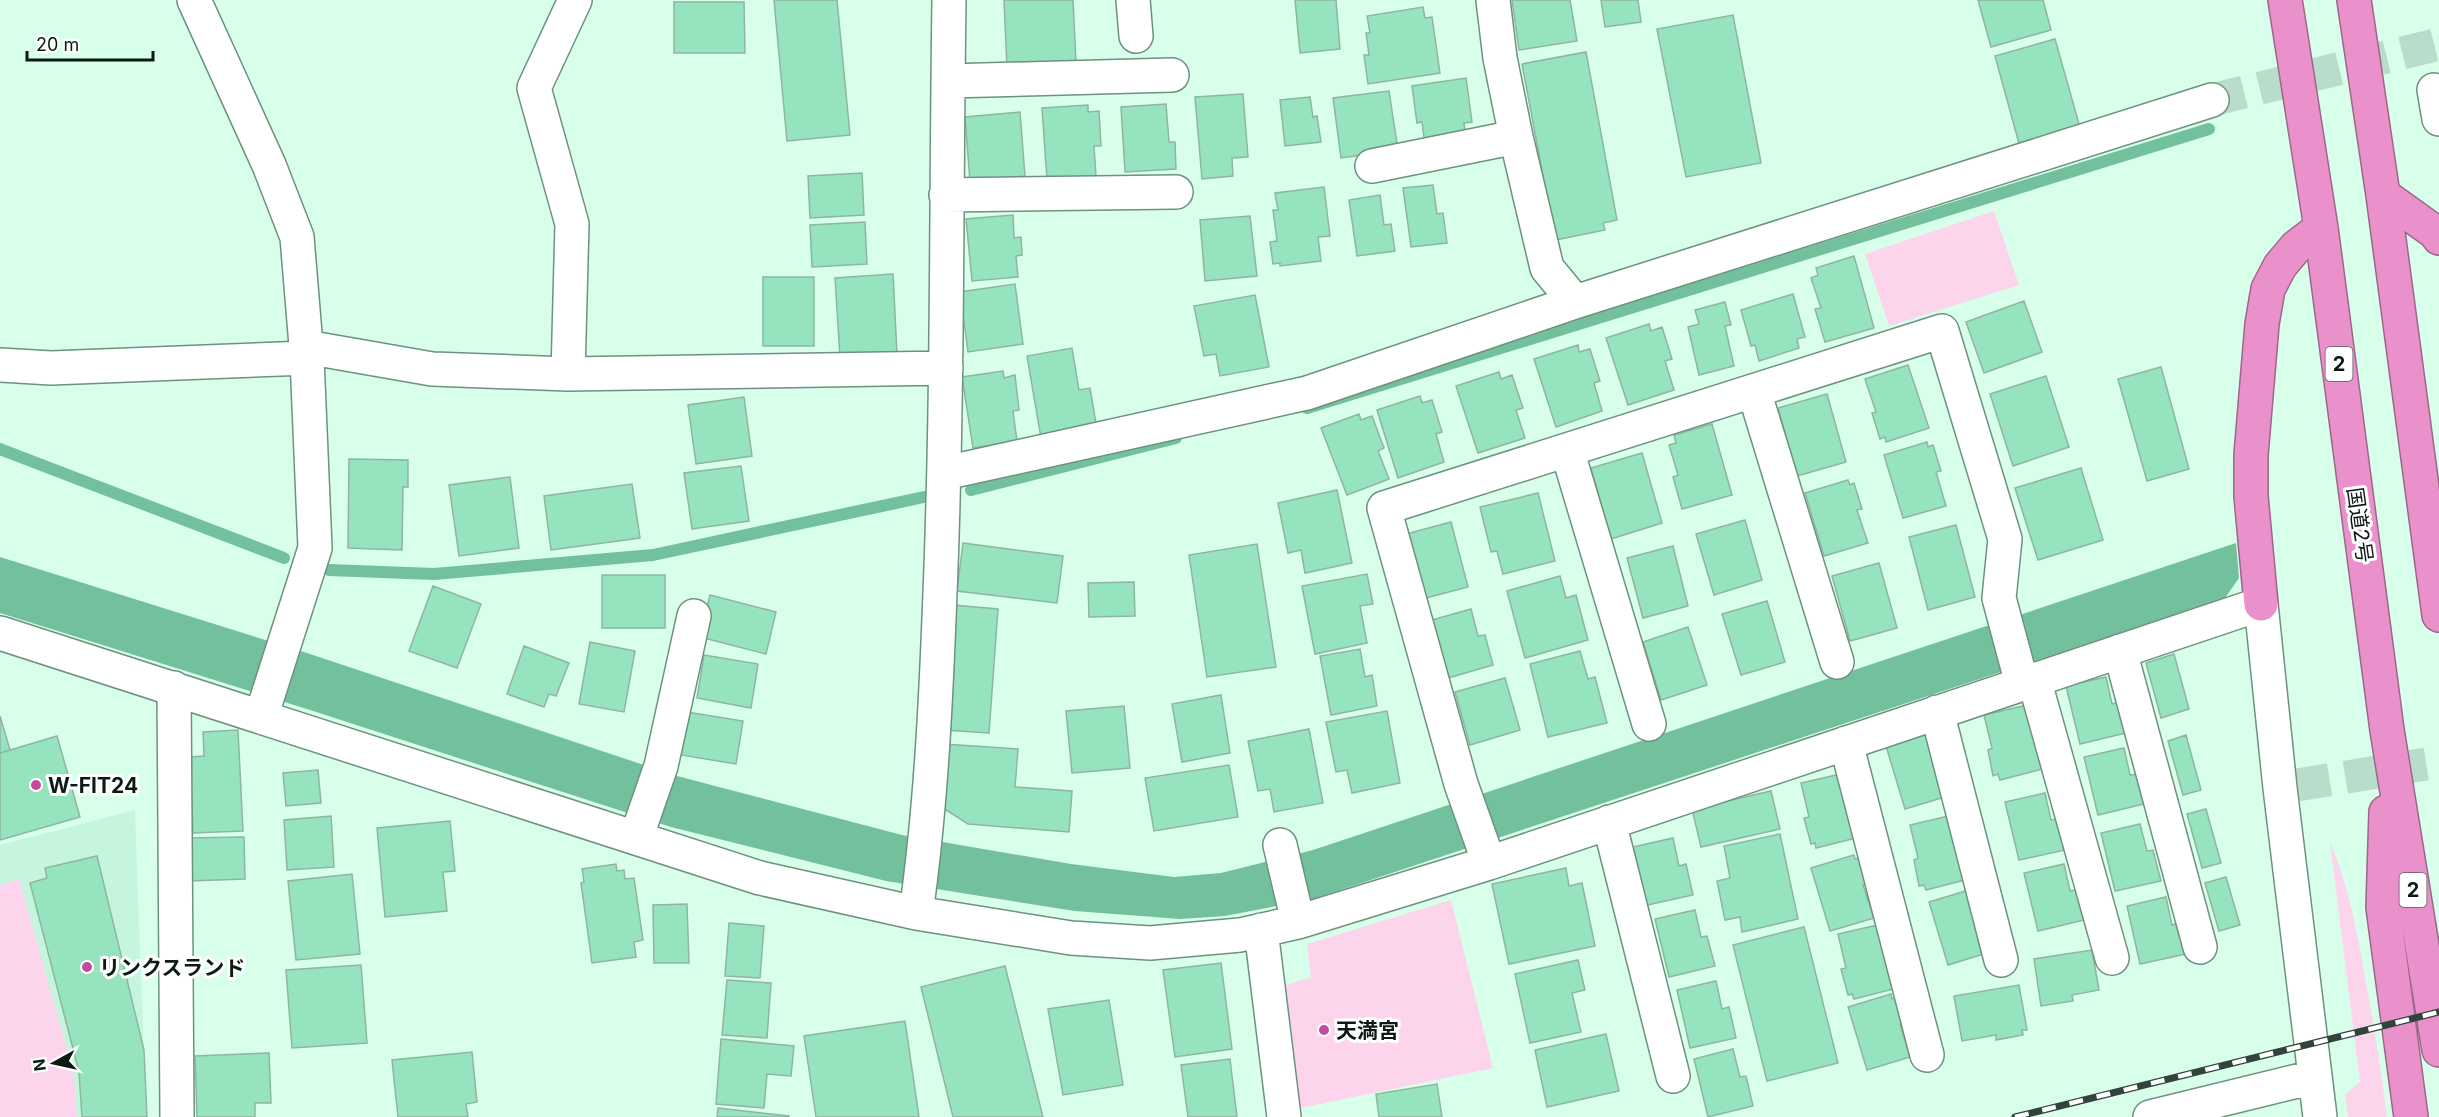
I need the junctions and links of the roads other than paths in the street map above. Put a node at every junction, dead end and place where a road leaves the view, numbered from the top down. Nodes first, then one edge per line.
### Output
1 (194, 0) edge
2 (575, 0) edge
3 (949, 0) edge
4 (1133, 0) edge
5 (1493, 0) edge
6 (2284, 0) edge
7 (2354, 0) edge
8 (1136, 36) dead end
9 (1172, 75) dead end
10 (948, 81) junction
11 (2212, 100) tunnel mouth
12 (1516, 137) junction
13 (1372, 166) dead end
14 (1176, 192) dead end
15 (946, 195) junction
16 (2383, 195) junction
17 (2321, 228) junction
18 (2439, 238) edge
19 (1575, 302) junction
20 (306, 352) junction
21 (0, 365) edge
22 (945, 368) junction
23 (568, 374) junction
24 (2408, 378) junction
25 (1754, 391) junction
26 (1567, 450) junction
27 (945, 473) junction
28 (2439, 513) edge
29 (2261, 604) junction
30 (2439, 615) edge
31 (694, 616) dead end
32 (0, 633) edge
33 (2120, 651) junction
34 (1837, 662) dead end
35 (2024, 678) junction
36 (174, 688) junction
37 (264, 710) junction
38 (1937, 712) junction
39 (1648, 724) dead end
40 (2388, 730) junction
41 (1846, 743) junction
42 (1609, 822) junction
43 (639, 830) junction
44 (1281, 850) dead end
45 (1486, 856) junction
46 (918, 902) junction
47 (1297, 915) junction
48 (1261, 930) junction
49 (2200, 947) dead end
50 (2112, 958) dead end
51 (2001, 960) dead end
52 (2439, 1050) edge
53 (1927, 1055) dead end
54 (1672, 1076) dead end
55 (2314, 1077) junction
56 (177, 1117) edge
57 (1284, 1117) edge
58 (2150, 1117) edge
59 (2320, 1117) edge
60 (2411, 1117) edge

1 - 20 street
2 - 23 street
3 - 10 street
4 - 8 street
5 - 12 street
6 - 17 highway, 国道2号 / 2
7 - 16 highway
9 - 10 street
10 - 15 street
11 - 19 street
12 - 13 street
12 - 19 street
14 - 15 street
15 - 22 street
16 - 18 highway
16 - 24 highway
17 - 29 highway
17 - 40 highway, 国道2号 / 2
19 - 27 street
20 - 21 street
20 - 23 street
20 - 37 street
22 - 23 street
22 - 27 street
24 - 28 highway
24 - 30 highway
25 - 26 street
25 - 34 street
25 - 35 street
26 - 39 street
26 - 45 street
27 - 46 street
29 - 33 street
29 - 55 street
31 - 43 street
32 - 36 street
33 - 35 street
33 - 49 street
35 - 38 street
35 - 50 street
36 - 37 street
36 - 56 street
37 - 43 street
38 - 41 street
38 - 51 street
40 - 52 highway, 国道2号 / 2
40 - 60 highway
41 - 42 street
41 - 53 street
42 - 45 street
42 - 54 street
43 - 46 street
44 - 47 street
45 - 47 street
46 - 48 street
47 - 48 street
48 - 57 street
55 - 58 street
55 - 59 street

